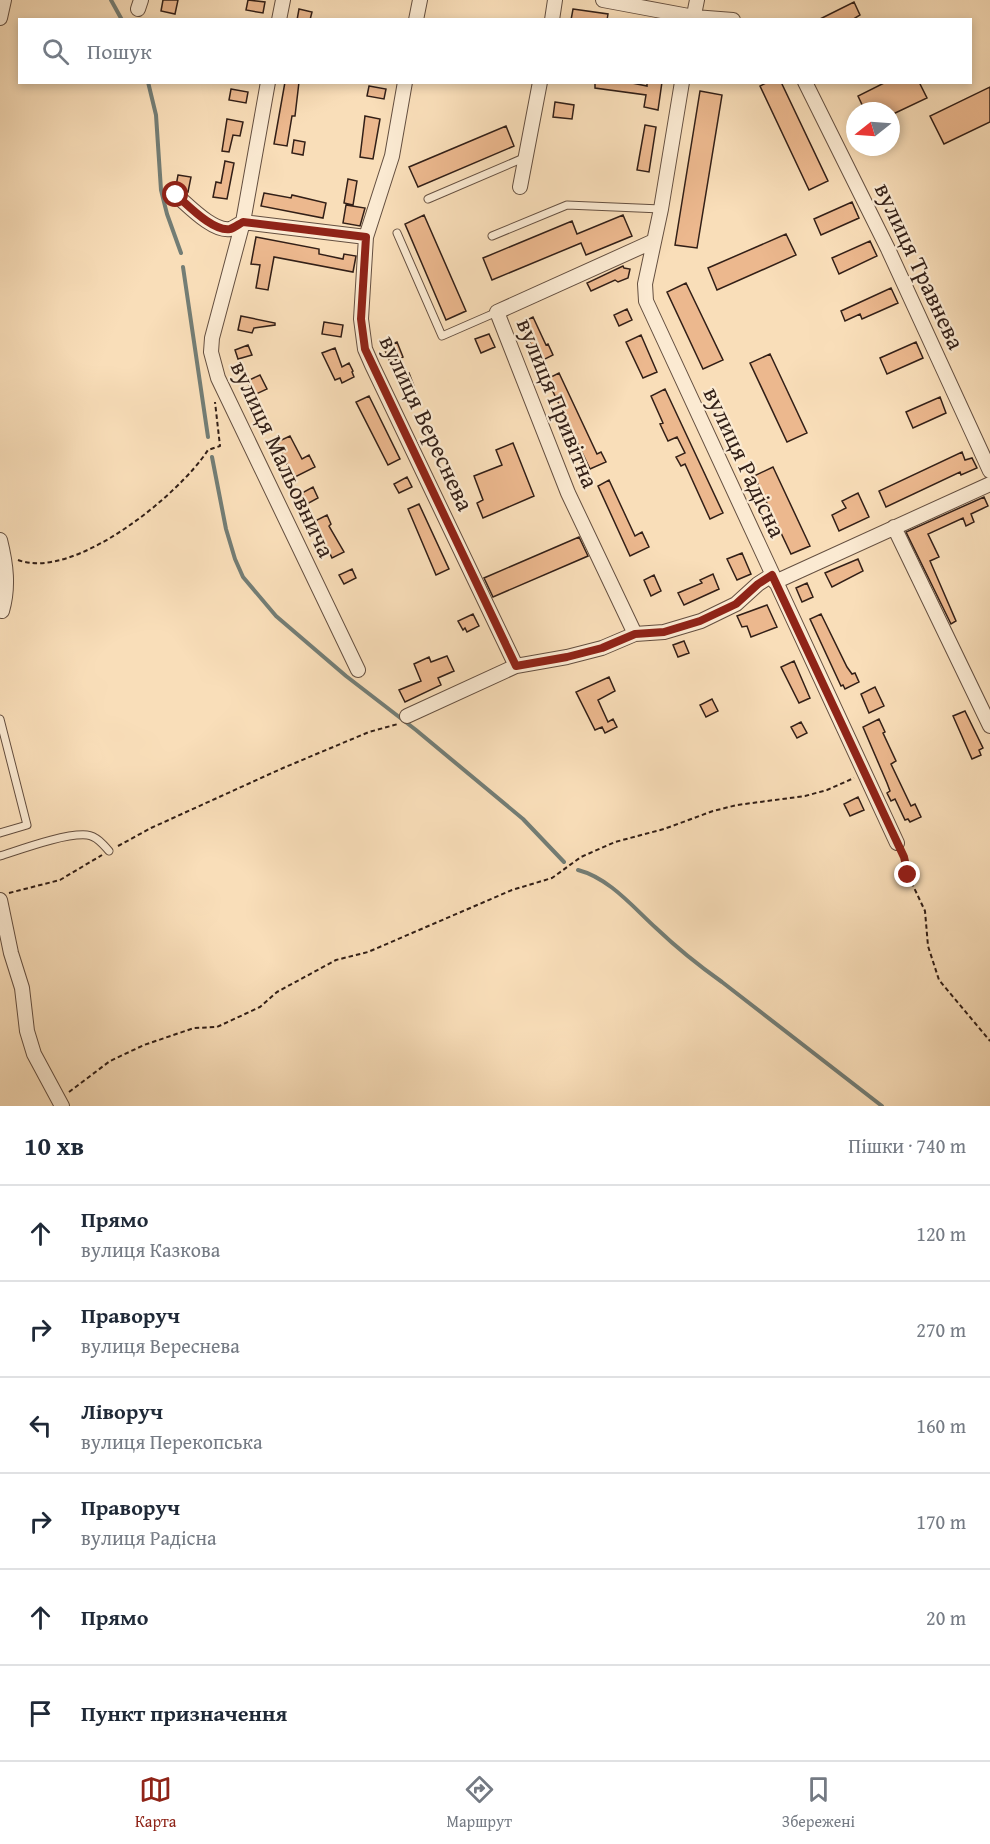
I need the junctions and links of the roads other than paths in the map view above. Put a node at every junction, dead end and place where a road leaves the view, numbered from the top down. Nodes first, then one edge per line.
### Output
1 (4, 0) edge
2 (283, 0) edge
3 (420, 0) edge
4 (555, 0) edge
5 (603, 0) edge
6 (697, 0) edge
7 (0, 18) edge
8 (279, 18) edge
9 (416, 18) edge
10 (552, 18) edge
11 (694, 18) edge
12 (268, 84) edge
13 (405, 84) edge
14 (540, 84) edge
15 (682, 84) edge
16 (807, 84) edge
17 (526, 157) junction
18 (520, 187) dead end
19 (176, 195) dead end
20 (428, 199) dead end
21 (661, 209) junction
22 (243, 222) junction
23 (397, 233) dead end
24 (492, 236) dead end
25 (366, 237) junction
26 (654, 241) junction
27 (497, 312) junction
28 (990, 471) edge
29 (990, 484) edge
30 (894, 527) junction
31 (1, 544) edge
32 (774, 579) junction
33 (1, 611) edge
34 (635, 634) junction
35 (516, 666) junction
36 (358, 670) dead end
37 (0, 719) edge
38 (402, 720) road end
39 (990, 726) edge
40 (0, 833) edge
41 (897, 843) road end
42 (109, 851) road end
43 (0, 856) edge
44 (0, 898) edge
45 (60, 1103) edge

1 - 7 street
2 - 8 street
3 - 9 street
4 - 10 street
5 - 11 street
6 - 11 street
12 - 22 street, вулиця Мальовнича
13 - 25 street, вулиця Вереснева
14 - 17 street
15 - 21 street, вулиця Радісна
16 - 28 street, вулиця Травнева
17 - 18 street
17 - 20 lane
19 - 22 street
21 - 24 lane
21 - 26 street, вулиця Радісна
22 - 25 street
22 - 36 street, вулиця Мальовнича
23 - 27 lane
25 - 35 street, вулиця Вереснева
26 - 27 street, вулиця Привітна
26 - 32 street, вулиця Радісна
27 - 34 street, вулиця Привітна
29 - 30 street
30 - 32 street
30 - 39 street
31 - 33 street
32 - 34 street
32 - 41 street, вулиця Радісна
34 - 35 street
35 - 38 street
37 - 40 lane
42 - 43 lane
44 - 45 street

